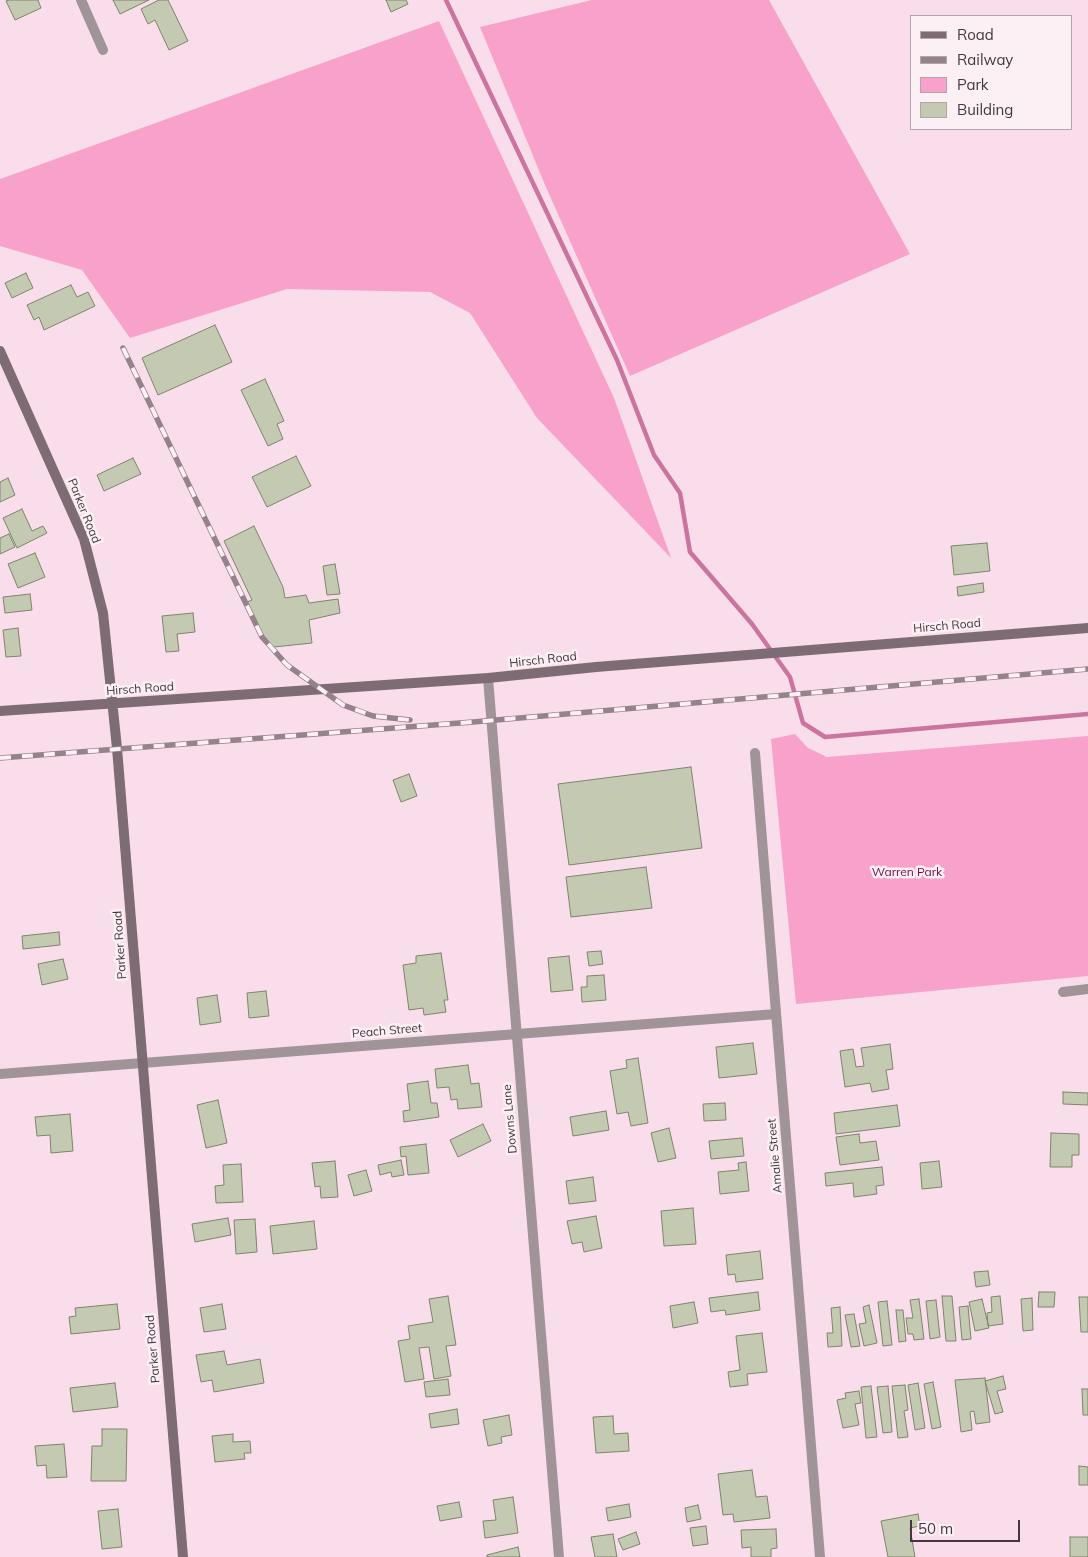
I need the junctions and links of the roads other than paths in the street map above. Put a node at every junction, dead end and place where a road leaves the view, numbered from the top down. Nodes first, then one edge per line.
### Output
1 (81, 0) edge
2 (103, 50) dead end
3 (0, 351) edge
4 (1088, 628) edge
5 (488, 678) junction
6 (113, 703) junction
7 (0, 711) edge
8 (755, 754) dead end
9 (1088, 990) edge
10 (1063, 992) dead end
11 (776, 1014) junction
12 (515, 1033) junction
13 (141, 1063) junction
14 (0, 1074) edge
15 (182, 1557) edge
16 (558, 1557) edge
17 (820, 1557) edge

1 - 2 street
3 - 6 main road, Parker Road
4 - 5 main road, Hirsch Road
5 - 6 main road, Hirsch Road
5 - 12 street, Downs Lane
6 - 7 main road, Hirsch Road
6 - 13 main road, Parker Road
8 - 11 street, Amalie Street
9 - 10 street
11 - 12 street, Peach Street
11 - 17 street, Amalie Street
12 - 13 street, Peach Street
12 - 16 street, Downs Lane
13 - 14 street, Peach Street
13 - 15 main road, Parker Road

